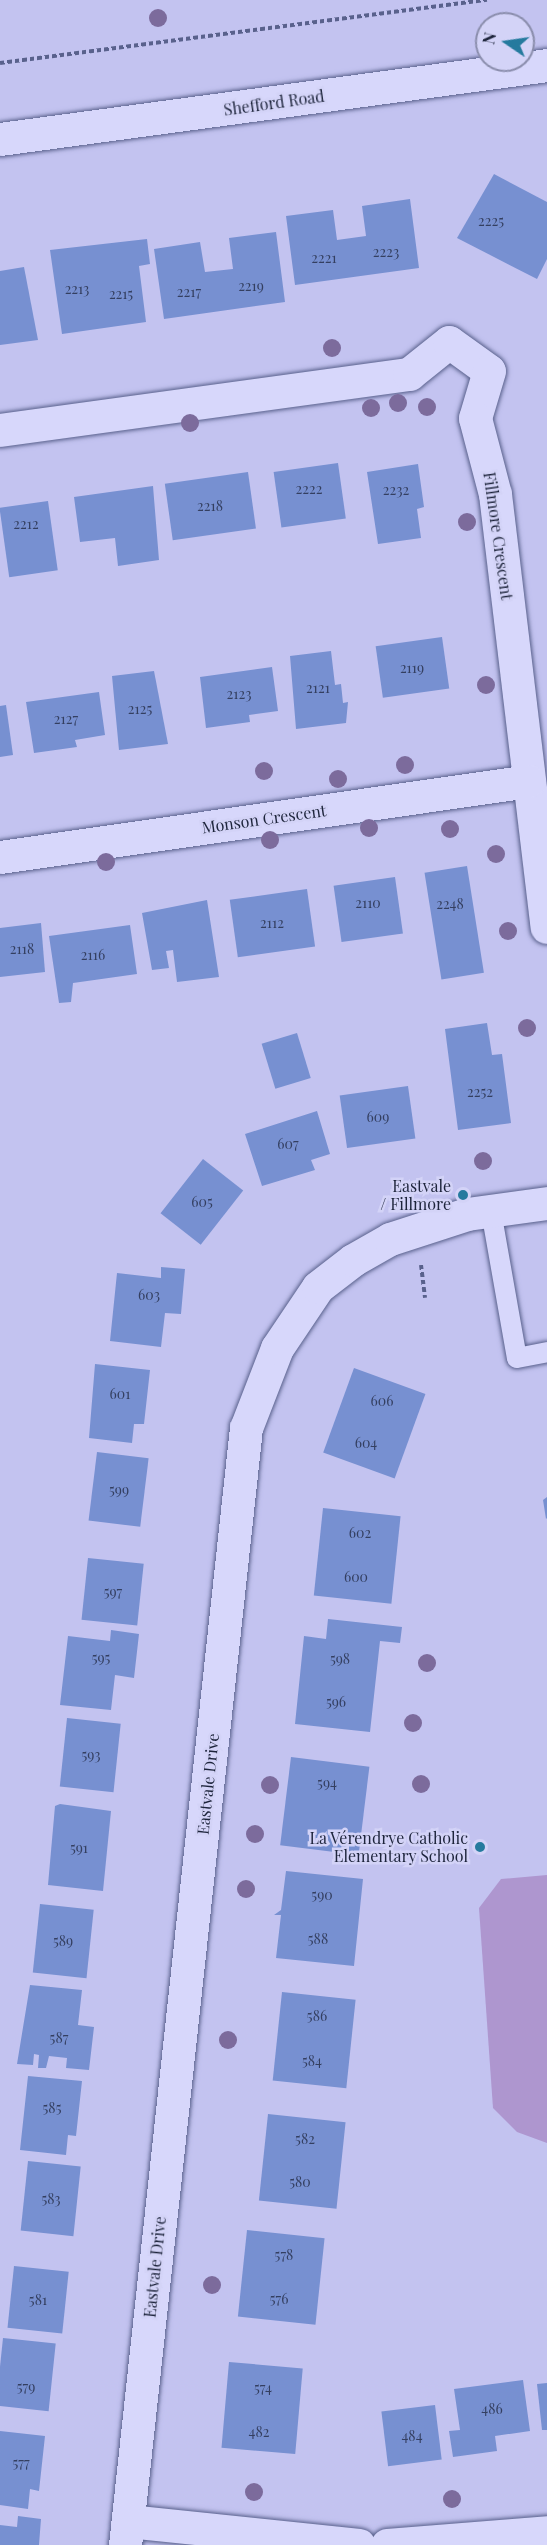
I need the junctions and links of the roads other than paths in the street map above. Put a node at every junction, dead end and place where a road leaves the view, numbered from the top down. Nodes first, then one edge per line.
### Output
1 (547, 65) edge
2 (0, 139) edge
3 (0, 430) edge
4 (529, 781) junction
5 (0, 857) edge
6 (547, 927) edge
7 (547, 1203) edge
8 (491, 1211) junction
9 (547, 1352) edge
10 (547, 2532) edge
11 (127, 2533) edge
12 (359, 2545) edge
13 (387, 2545) edge

1 - 2 street, Shefford Road
3 - 4 street, Fillmore Crescent
4 - 5 street, Monson Crescent
4 - 6 street, Fillmore Crescent
7 - 8 street, Eastvale Drive
8 - 9 lane
8 - 11 street, Eastvale Drive
10 - 13 street
11 - 12 street

